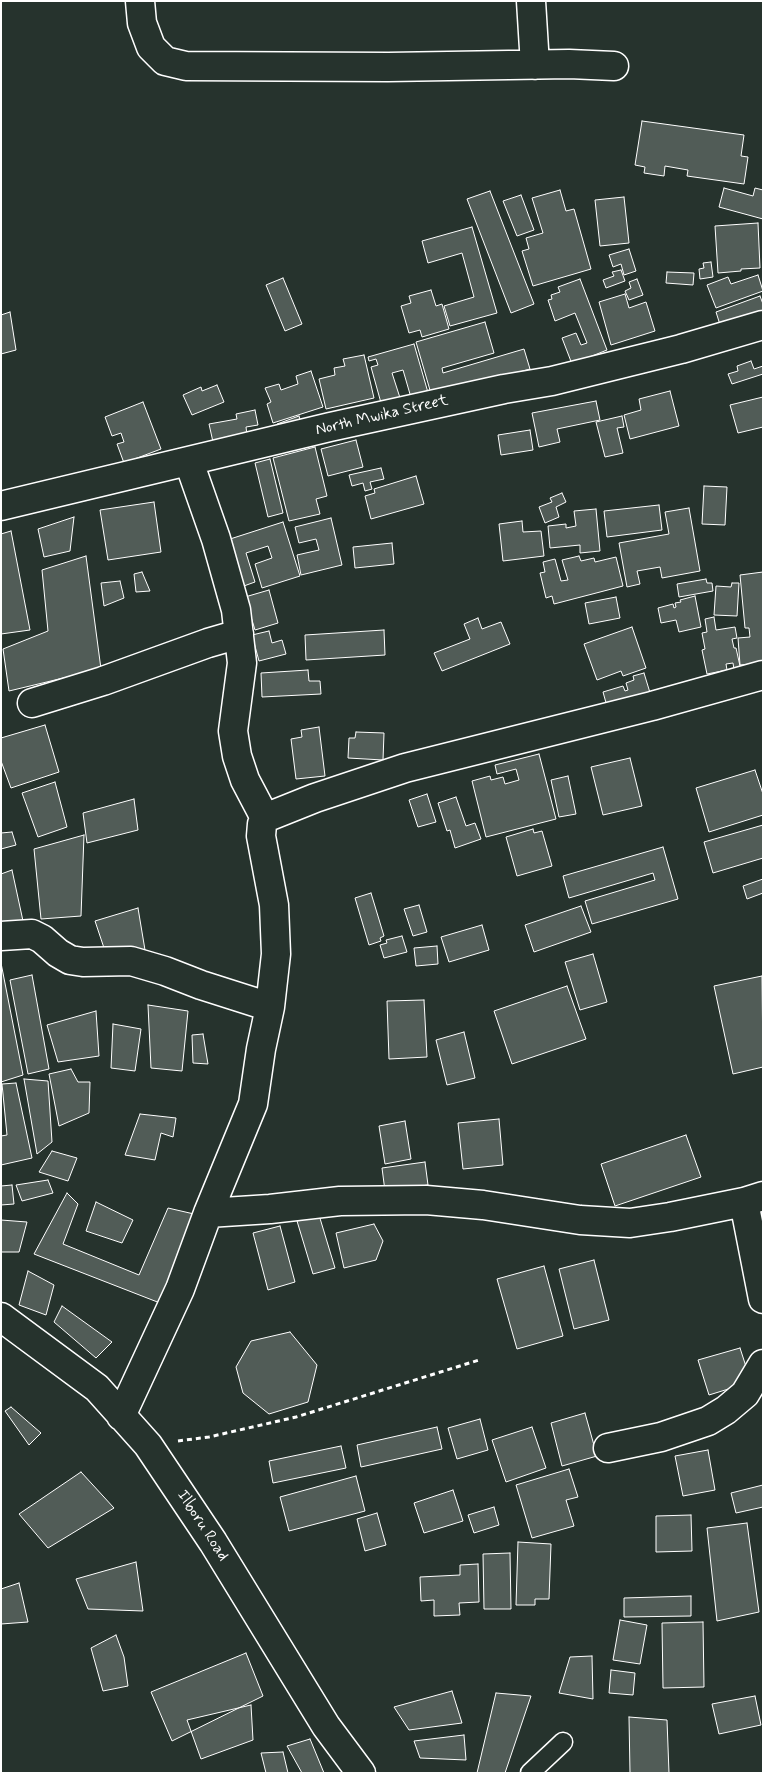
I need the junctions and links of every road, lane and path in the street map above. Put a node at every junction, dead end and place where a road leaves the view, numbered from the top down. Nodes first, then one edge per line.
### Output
1 (140, 1) edge
2 (531, 1) edge
3 (535, 65) junction
4 (614, 66) dead end
5 (763, 325) edge
6 (189, 462) junction
7 (1, 506) edge
8 (240, 634) junction
9 (763, 675) edge
10 (32, 703) dead end
11 (265, 818) junction
12 (1, 936) edge
13 (270, 1007) junction
14 (754, 1199) edge
15 (208, 1213) junction
16 (763, 1299) edge
17 (1, 1317) edge
18 (479, 1360) dead end
19 (763, 1364) edge
20 (121, 1416) junction
21 (148, 1445) junction
22 (608, 1448) dead end
23 (563, 1742) dead end
24 (361, 1773) edge
25 (530, 1773) edge

1 - 3 street
2 - 3 street
3 - 4 street
5 - 6 street, North Mwika Street
6 - 7 street, North Mwika Street
6 - 8 street
8 - 10 street
8 - 11 street
9 - 11 street
11 - 13 street
12 - 13 street
13 - 15 street
14 - 15 street
14 - 16 street
15 - 20 street
17 - 20 street, Ilboru Road
18 - 21 path
19 - 22 street
20 - 21 street, Ilboru Road
21 - 24 street, Ilboru Road
23 - 25 lane

